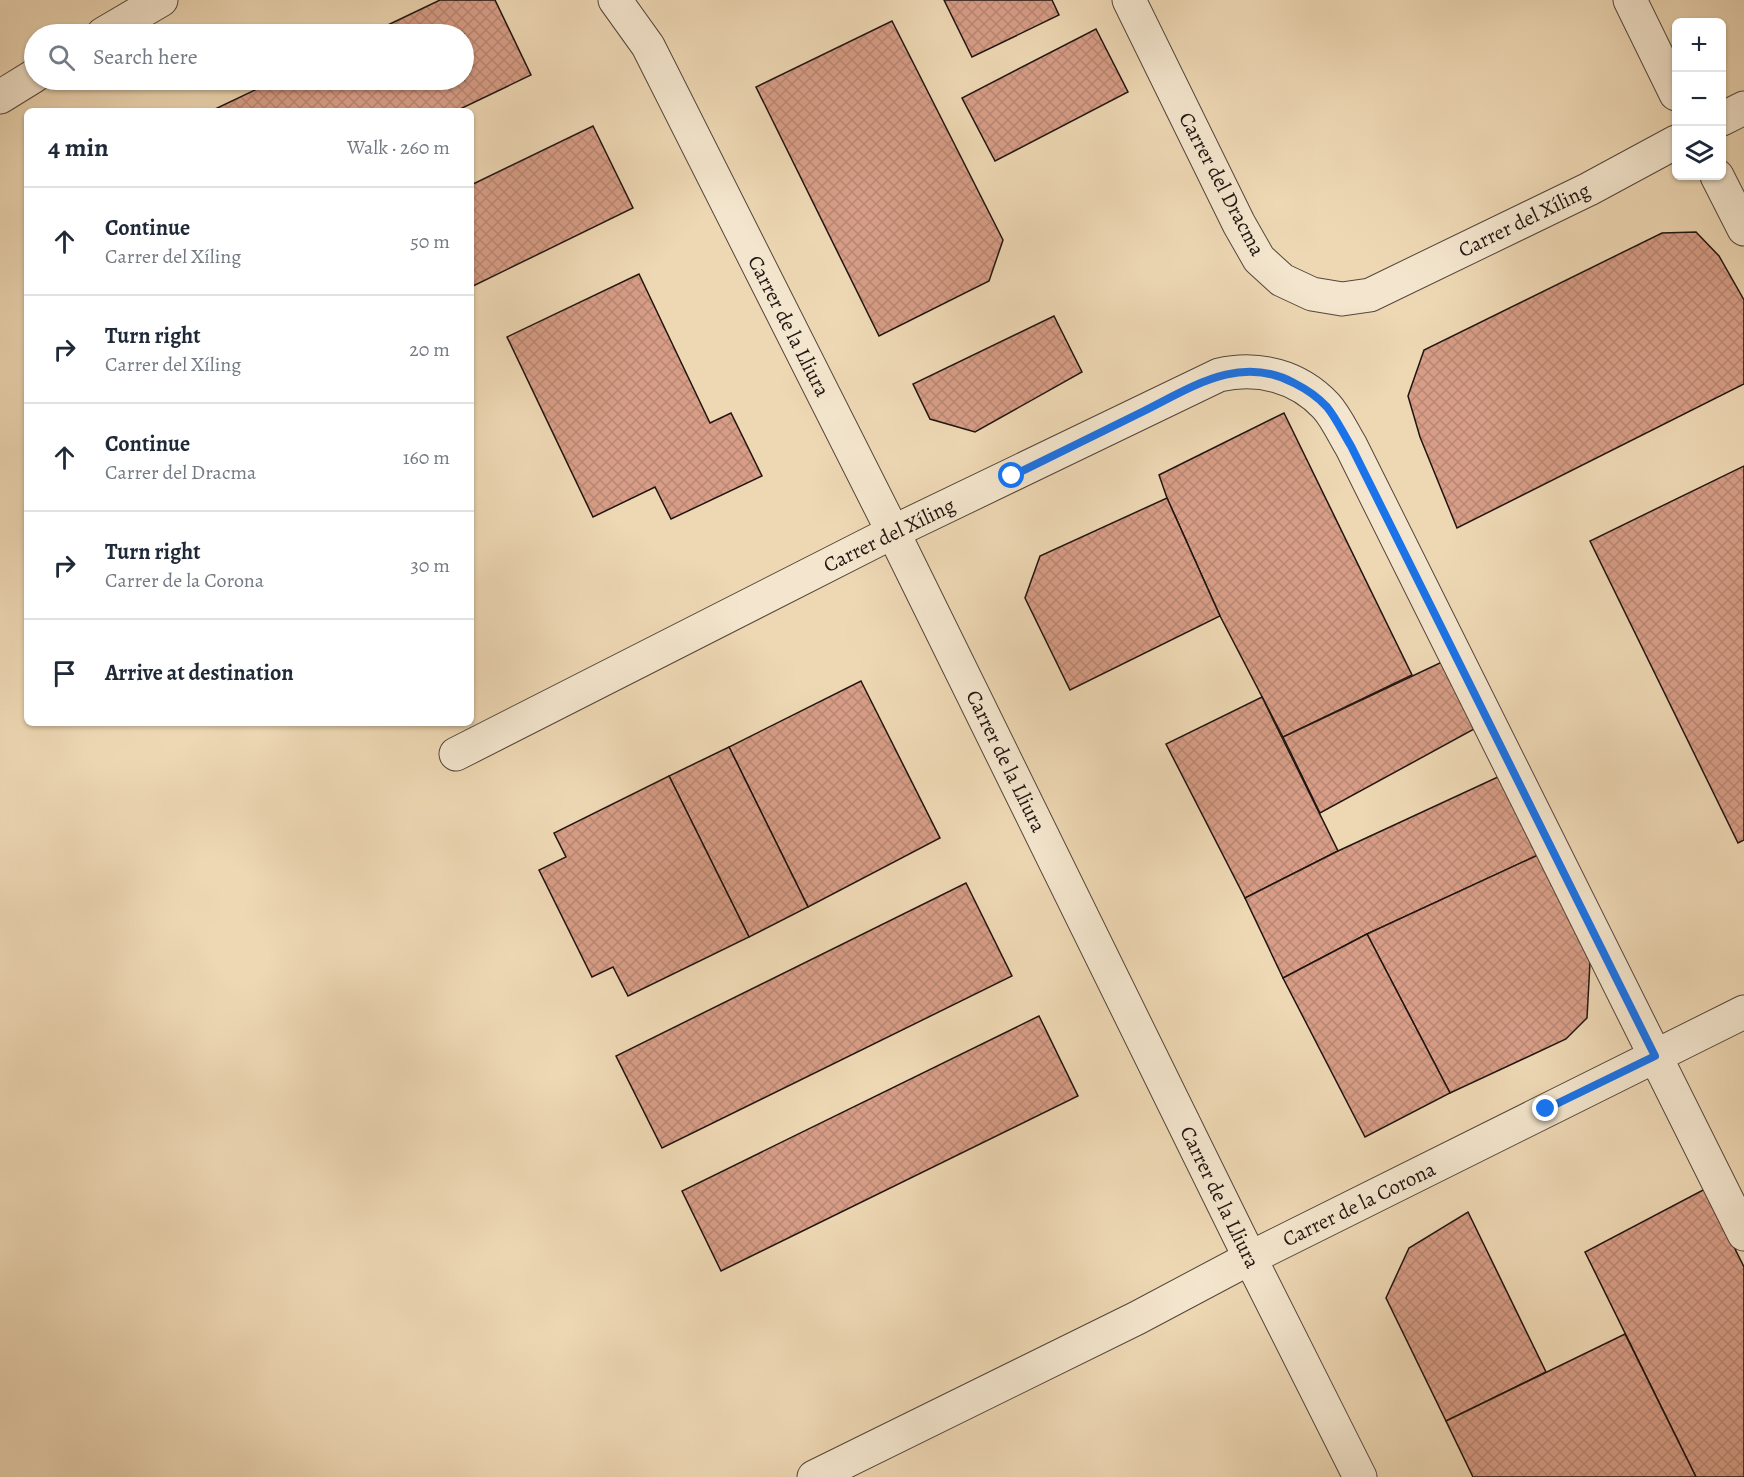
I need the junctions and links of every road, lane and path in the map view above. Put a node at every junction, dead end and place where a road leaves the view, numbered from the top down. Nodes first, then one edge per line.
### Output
1 (160, 0) edge
2 (615, 0) edge
3 (638, 0) edge
4 (1129, 0) edge
5 (1629, 0) edge
6 (120, 24) edge
7 (648, 46) junction
8 (24, 82) edge
9 (1672, 84) edge
10 (0, 97) edge
11 (1744, 108) edge
12 (1726, 117) edge
13 (1672, 145) edge
14 (1719, 180) edge
15 (1744, 229) edge
16 (1370, 295) joint
17 (893, 532) junction
18 (456, 754) dead end
19 (1744, 1012) edge
20 (1655, 1056) junction
21 (1744, 1234) edge
22 (1250, 1258) junction
23 (814, 1477) edge
24 (1360, 1477) edge

1 - 6 street
2 - 7 street, Carrer de la Lliura
3 - 7 street, Carrer de la Lliura
4 - 16 street, Carrer del Dracma
5 - 9 street
7 - 17 street, Carrer de la Lliura
8 - 10 street
11 - 12 street
13 - 16 street, Carrer del Xíling
14 - 15 street
17 - 18 street, Carrer del Xíling
17 - 20 street, Carrer del Xíling
17 - 22 street, Carrer de la Lliura
19 - 20 street, Carrer de la Corona
20 - 21 street
20 - 22 street, Carrer de la Corona
22 - 23 street, Carrer de la Corona
22 - 24 street, Carrer de la Lliura

